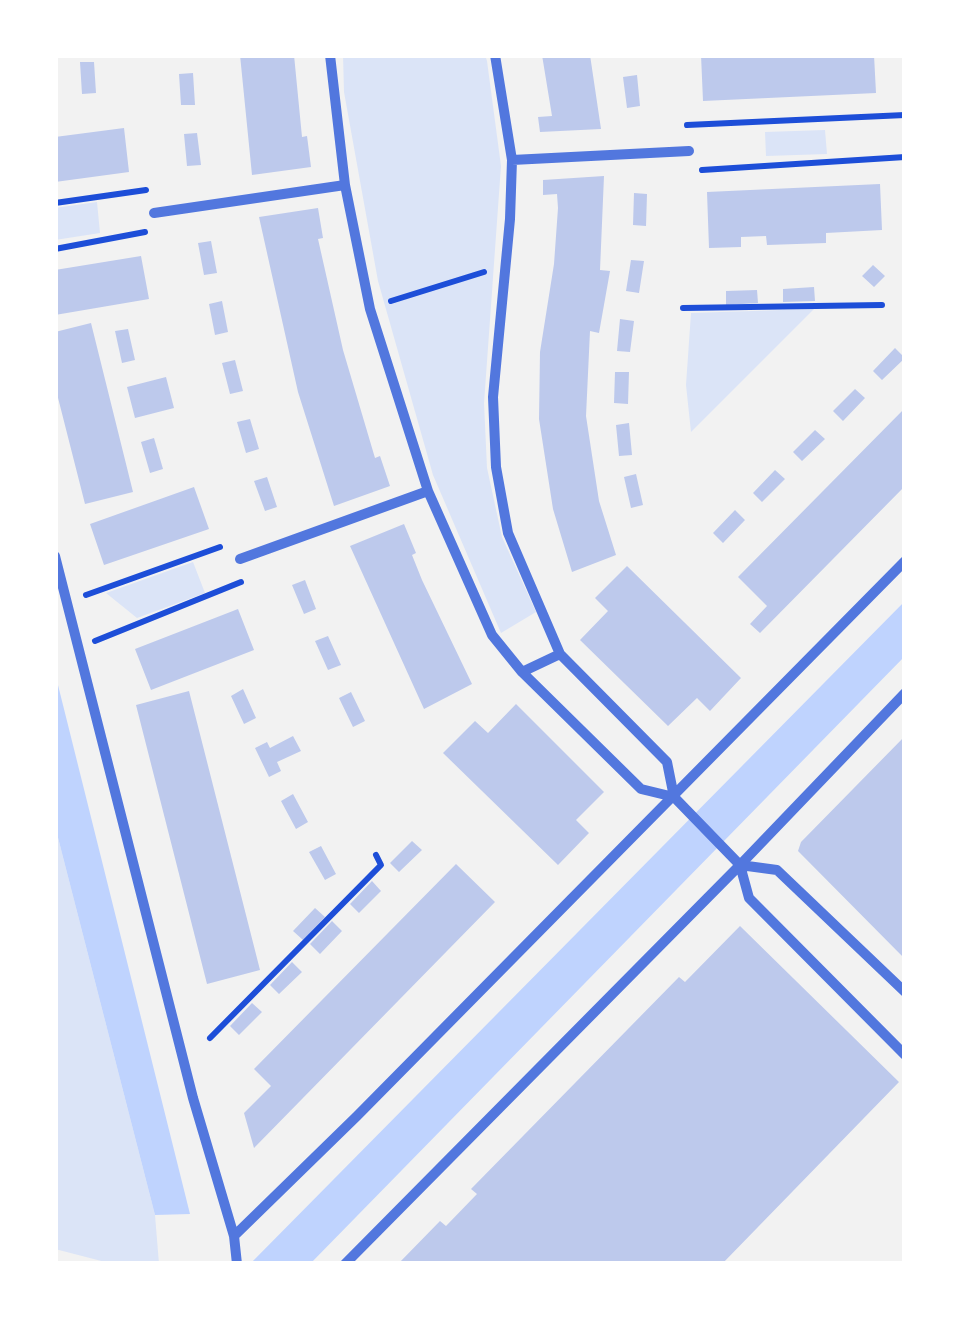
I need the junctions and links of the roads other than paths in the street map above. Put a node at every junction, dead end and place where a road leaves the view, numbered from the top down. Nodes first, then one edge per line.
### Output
1 (330, 55) edge
2 (495, 55) edge
3 (690, 151) dead end
4 (512, 160) junction
5 (345, 185) junction
6 (154, 213) dead end
7 (428, 491) junction
8 (55, 556) edge
9 (240, 560) dead end
10 (905, 561) edge
11 (560, 654) junction
12 (522, 672) junction
13 (905, 693) edge
14 (674, 797) junction
15 (740, 866) junction
16 (905, 992) edge
17 (905, 1056) edge
18 (234, 1236) junction
19 (236, 1264) edge
20 (346, 1264) edge

1 - 5 street
2 - 4 street
3 - 4 street
4 - 11 street
5 - 6 street
5 - 7 street
7 - 9 street
7 - 12 street
8 - 18 street
10 - 14 street
11 - 12 street
11 - 14 street
12 - 14 street
13 - 15 street
14 - 15 street
14 - 18 street
15 - 16 street
15 - 17 street
15 - 20 street
18 - 19 street

